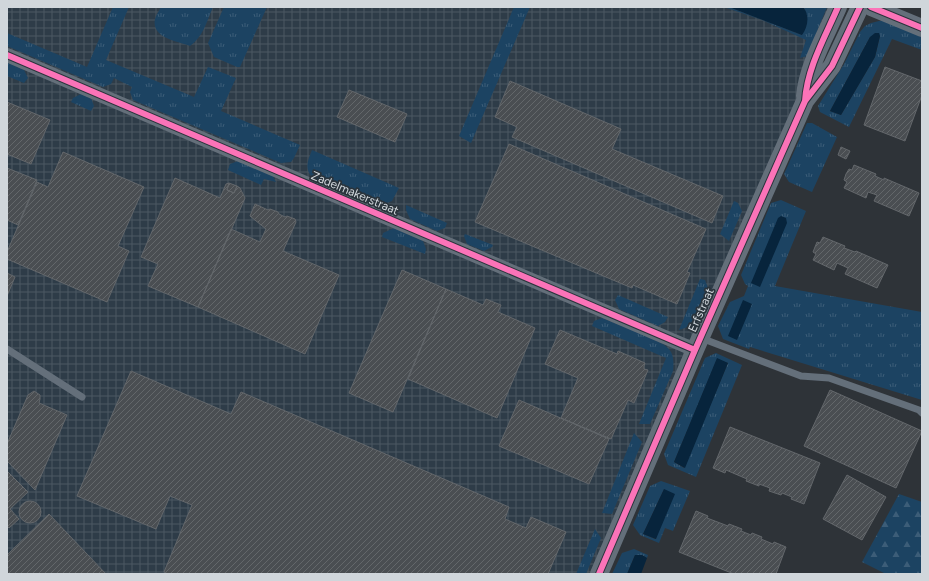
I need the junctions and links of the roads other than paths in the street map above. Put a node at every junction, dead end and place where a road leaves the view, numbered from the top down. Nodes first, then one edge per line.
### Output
1 (838, 7) edge
2 (860, 7) edge
3 (871, 7) edge
4 (922, 28) edge
5 (7, 55) edge
6 (805, 101) junction
7 (698, 344) junction
8 (7, 349) edge
9 (82, 397) dead end
10 (922, 413) edge
11 (599, 574) edge

1 - 6 street, Erfstraat
2 - 6 street, Erfstraat
3 - 4 street
5 - 7 street, Zadelmakerstraat
6 - 7 street, Erfstraat
7 - 10 lane
7 - 11 street, Erfstraat
8 - 9 lane

